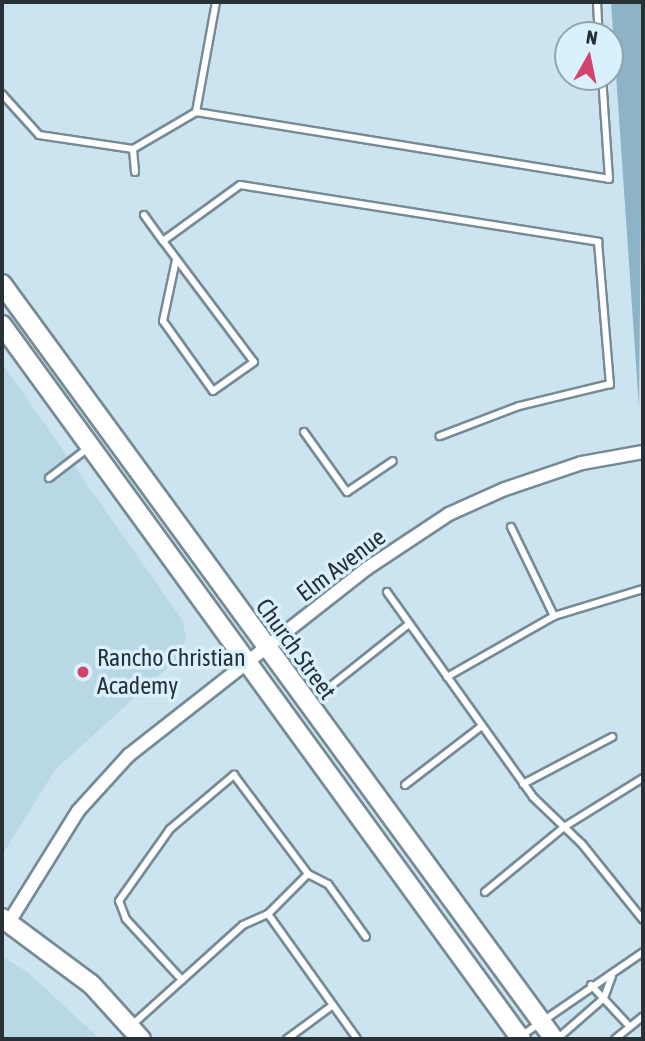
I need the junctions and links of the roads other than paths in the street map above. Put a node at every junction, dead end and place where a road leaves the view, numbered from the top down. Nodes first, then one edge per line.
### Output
1 (216, 2) edge
2 (597, 2) edge
3 (598, 21) edge
4 (603, 91) edge
5 (2, 94) edge
6 (196, 112) junction
7 (133, 149) junction
8 (135, 172) dead end
9 (144, 215) dead end
10 (163, 241) junction
11 (176, 260) junction
12 (2, 284) edge
13 (2, 325) edge
14 (304, 432) dead end
15 (440, 436) dead end
16 (90, 447) junction
17 (643, 452) edge
18 (393, 461) dead end
19 (49, 478) dead end
20 (511, 527) dead end
21 (643, 589) edge
22 (387, 592) dead end
23 (554, 616) junction
24 (409, 624) junction
25 (267, 649) junction
26 (247, 663) junction
27 (447, 677) junction
28 (332, 685) dead end
29 (482, 726) junction
30 (612, 737) dead end
31 (643, 778) edge
32 (523, 784) junction
33 (405, 786) dead end
34 (564, 827) junction
35 (308, 874) junction
36 (485, 892) dead end
37 (268, 914) junction
38 (5, 920) edge
39 (643, 920) edge
40 (366, 937) dead end
41 (643, 952) edge
42 (612, 976) junction
43 (182, 980) junction
44 (591, 985) junction
45 (604, 998) junction
46 (333, 1005) junction
47 (643, 1016) edge
48 (540, 1022) junction
49 (630, 1027) junction
50 (136, 1033) edge
51 (287, 1039) edge
52 (357, 1039) edge
53 (519, 1039) edge
54 (555, 1039) edge
55 (615, 1039) edge

1 - 6 lane
2 - 3 lane
4 - 6 lane
5 - 7 lane
6 - 7 lane
7 - 8 lane
9 - 10 lane
10 - 11 lane
10 - 15 lane
11 - 11 lane
12 - 25 main road, Church Street
13 - 16 main road, Church Street
14 - 18 lane
16 - 19 lane
16 - 26 main road, Church Street
17 - 25 street, Elm Avenue
20 - 23 lane
21 - 23 lane
22 - 24 lane
23 - 27 lane
24 - 27 lane
24 - 28 lane
25 - 26 street, Elm Avenue
25 - 48 main road, Church Street
26 - 38 street, Elm Avenue
26 - 53 main road, Church Street
27 - 29 lane
29 - 32 lane
29 - 33 lane
30 - 32 lane
31 - 34 lane
32 - 34 lane
34 - 36 lane
34 - 39 lane
35 - 37 lane
35 - 40 lane
35 - 43 lane
37 - 43 lane
37 - 46 lane
38 - 50 main road
41 - 42 lane
42 - 44 lane
42 - 45 lane
43 - 50 lane
44 - 45 lane
44 - 48 lane
45 - 49 lane
45 - 54 lane
46 - 51 lane
46 - 52 lane
47 - 49 lane
48 - 53 lane
48 - 54 main road, Church Street
49 - 55 lane

